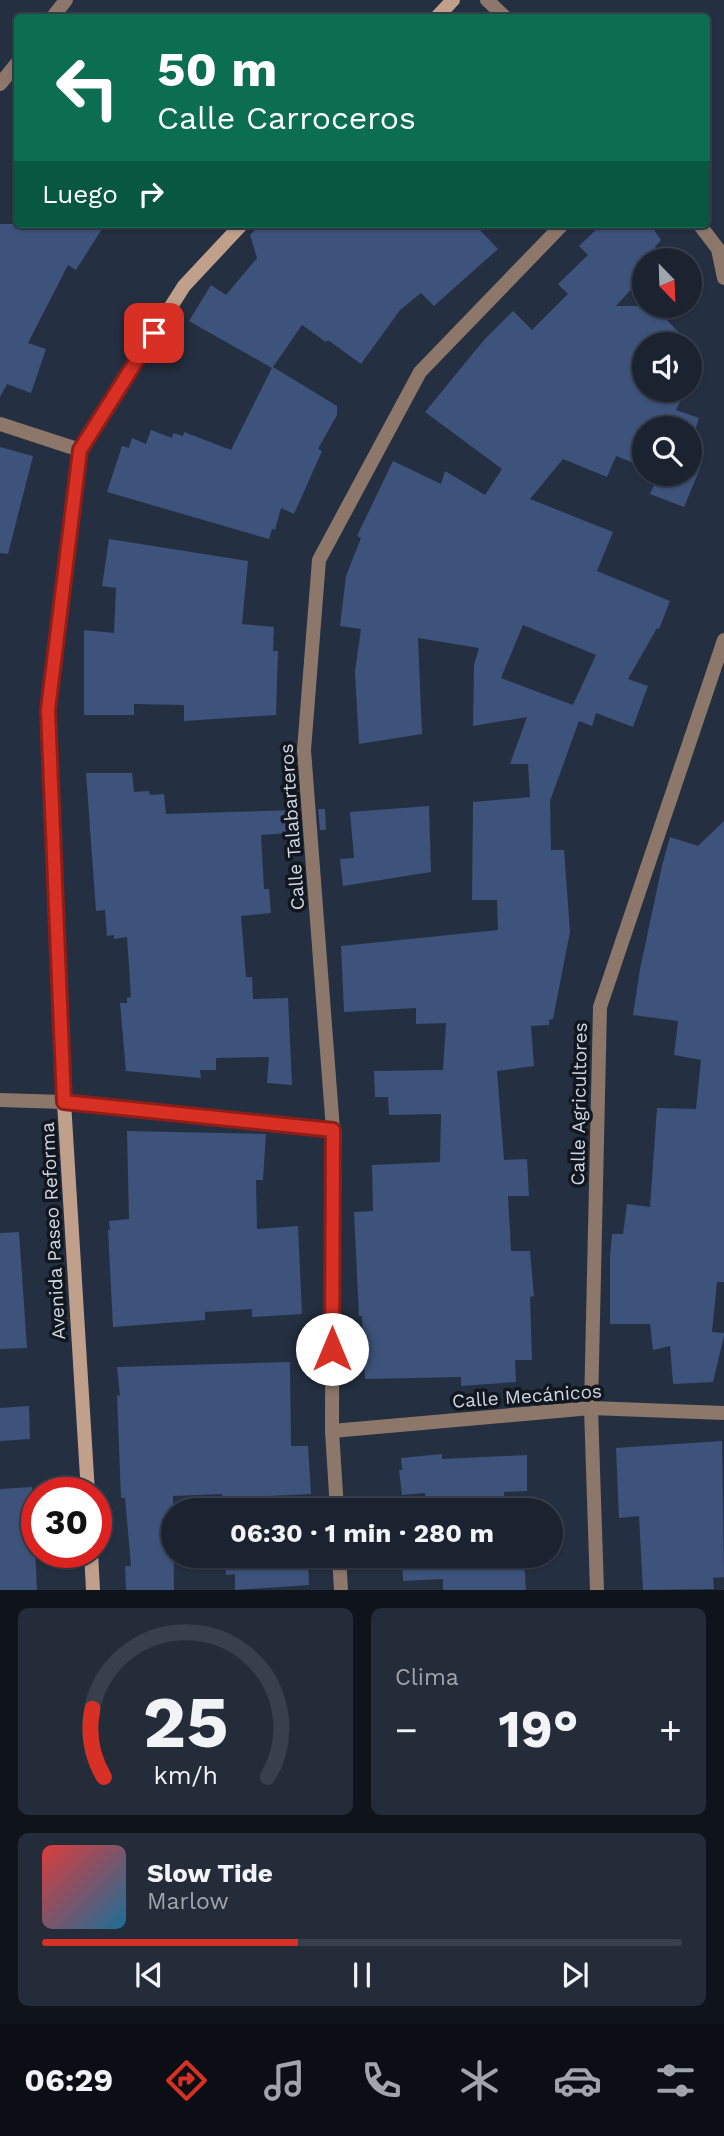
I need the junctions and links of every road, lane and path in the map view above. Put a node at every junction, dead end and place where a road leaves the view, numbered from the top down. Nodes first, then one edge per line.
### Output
1 (66, 0) edge
2 (453, 0) edge
3 (487, 0) edge
4 (55, 14) edge
5 (440, 14) edge
6 (502, 14) edge
7 (14, 66) edge
8 (0, 83) edge
9 (238, 228) edge
10 (559, 228) edge
11 (702, 228) edge
12 (724, 278) edge
13 (0, 424) edge
14 (80, 450) junction
15 (724, 640) edge
16 (0, 1100) edge
17 (64, 1102) junction
18 (333, 1130) junction
19 (591, 1408) junction
20 (724, 1413) edge
21 (332, 1431) junction
22 (87, 1477) edge
23 (336, 1498) edge
24 (92, 1568) edge
25 (340, 1568) edge
26 (93, 1590) edge
27 (341, 1590) edge
28 (597, 1590) edge

1 - 4 street
2 - 5 main road
3 - 6 street
7 - 8 street
9 - 14 main road, Avenida Paseo Reforma
10 - 18 street, Calle Talabarteros
11 - 12 street
13 - 14 street
14 - 17 main road, Avenida Paseo Reforma
15 - 19 street, Calle Agricultores
16 - 17 street
17 - 18 street
17 - 22 main road, Avenida Paseo Reforma
18 - 21 street, Calle Talabarteros
19 - 20 street, Calle Mecánicos
19 - 21 street, Calle Mecánicos
19 - 28 street, Calle Agricultores
21 - 23 street, Calle Talabarteros
24 - 26 main road
25 - 27 street

